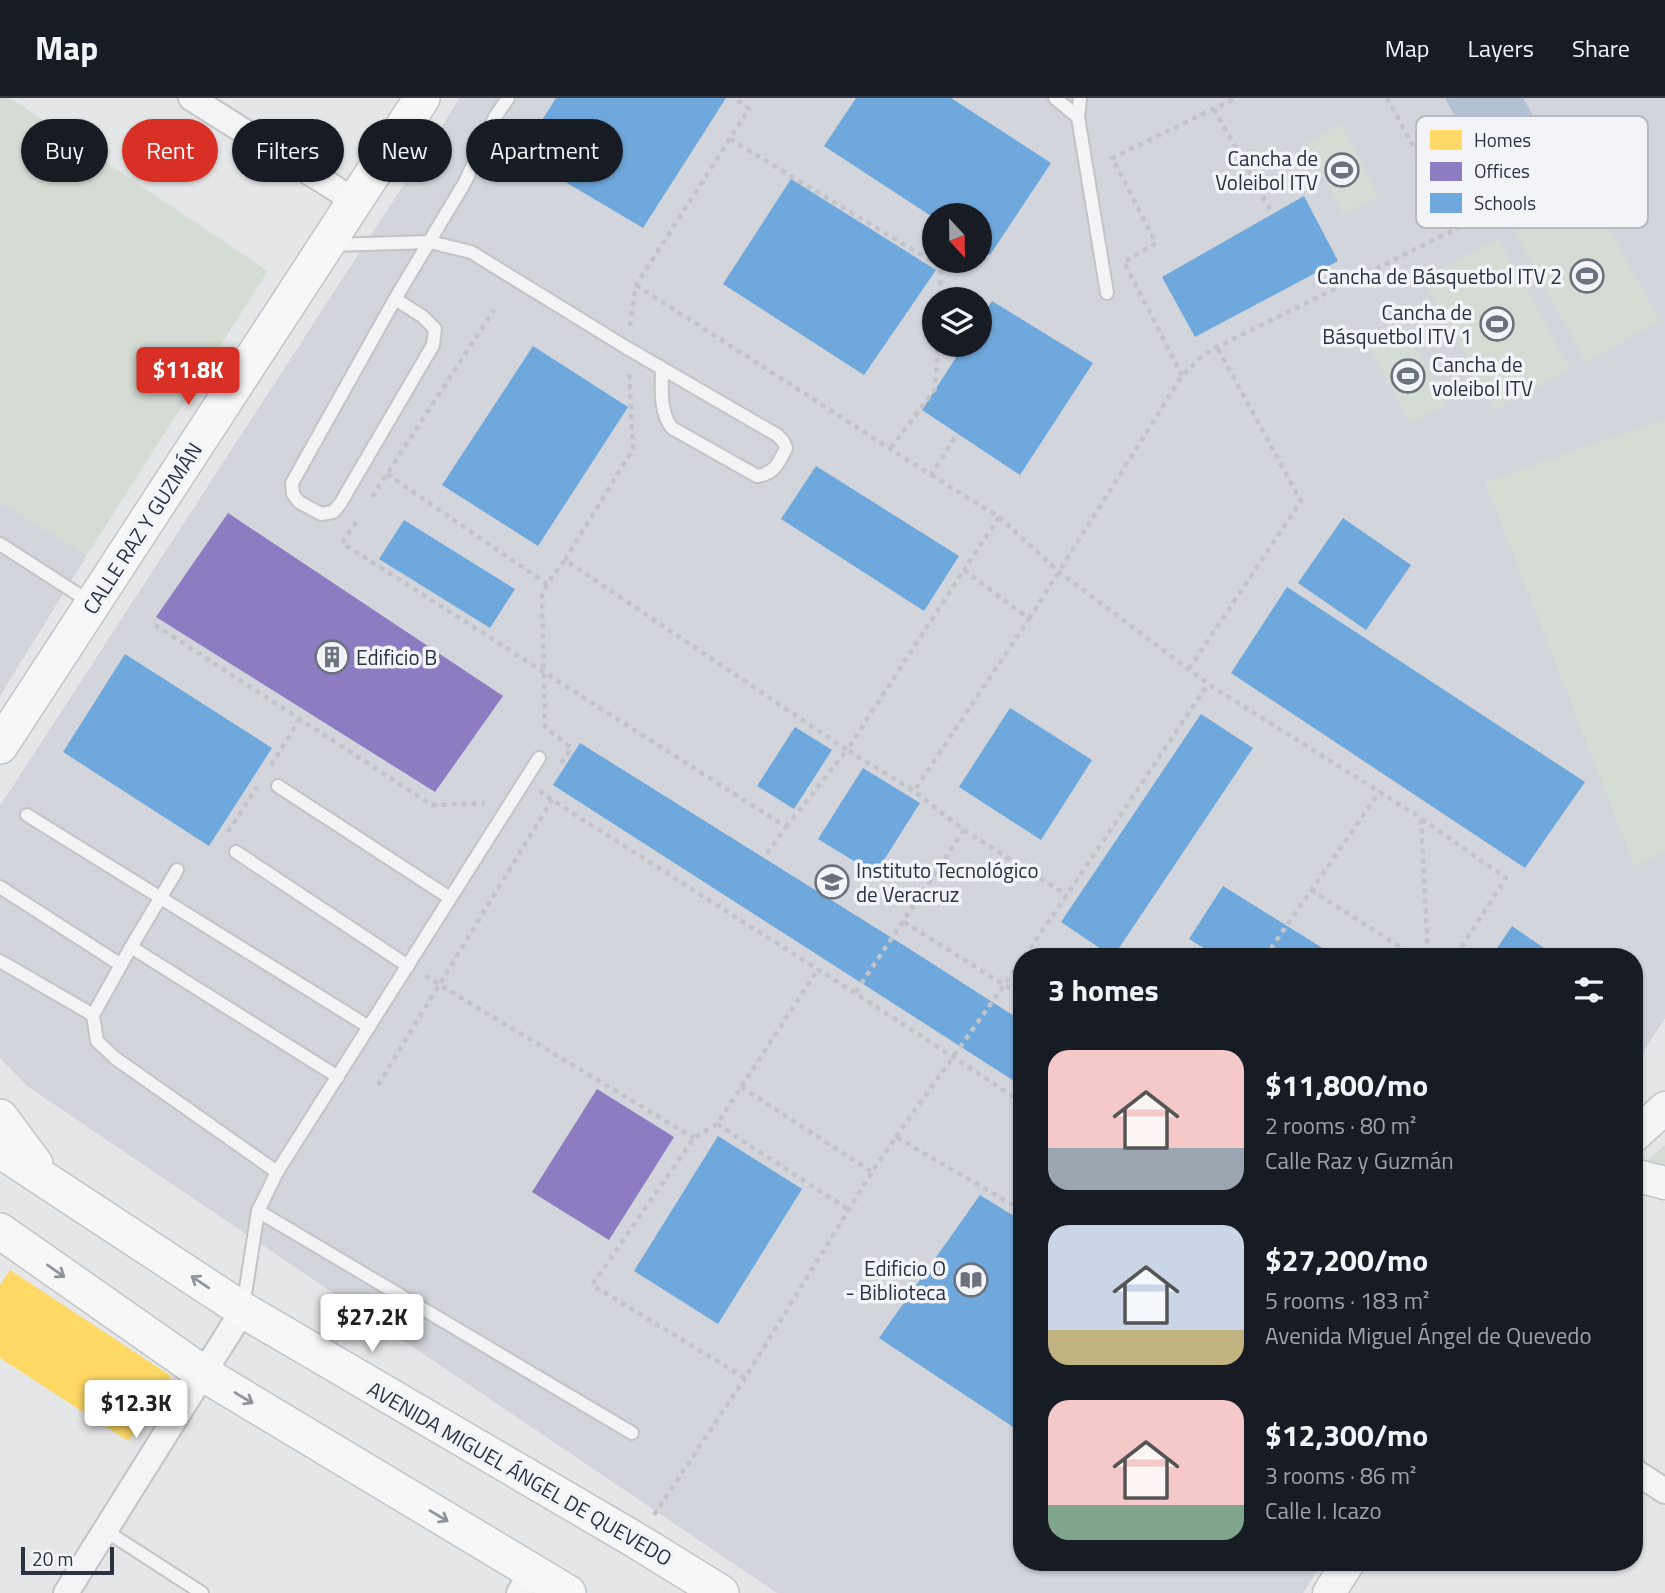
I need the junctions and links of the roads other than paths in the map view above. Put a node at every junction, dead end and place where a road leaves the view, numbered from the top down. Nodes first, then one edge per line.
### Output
1 (191, 98) edge
2 (422, 98) edge
3 (508, 98) edge
4 (1055, 98) edge
5 (1080, 98) edge
6 (1078, 117) junction
7 (355, 201) junction
8 (430, 242) junction
9 (327, 246) junction
10 (1108, 293) dead end
11 (394, 299) junction
12 (662, 368) junction
13 (0, 544) edge
14 (93, 604) junction
15 (0, 746) edge
16 (539, 758) dead end
17 (278, 786) dead end
18 (27, 815) dead end
19 (236, 852) dead end
20 (177, 870) dead end
21 (0, 887) edge
22 (160, 898) junction
23 (450, 898) junction
24 (131, 947) junction
25 (0, 961) edge
26 (121, 965) junction
27 (408, 966) junction
28 (93, 1015) junction
29 (369, 1027) junction
30 (338, 1077) junction
31 (1665, 1108) edge
32 (0, 1117) edge
33 (1643, 1128) edge
34 (0, 1150) edge
35 (277, 1171) junction
36 (1643, 1177) edge
37 (47, 1181) junction
38 (1665, 1183) edge
39 (258, 1212) junction
40 (0, 1231) edge
41 (243, 1310) junction
42 (204, 1374) junction
43 (632, 1433) dead end
44 (1643, 1477) edge
45 (1665, 1491) edge
46 (106, 1531) junction
47 (1343, 1571) edge
48 (526, 1583) edge
49 (703, 1588) edge
50 (66, 1593) edge
51 (202, 1593) edge
52 (568, 1593) edge
53 (1328, 1593) edge

1 - 7 street
2 - 7 main road, CALLE RAZ Y GUZMÁN
3 - 8 lane
4 - 6 lane
5 - 6 lane
6 - 10 lane
7 - 9 main road, CALLE RAZ Y GUZMÁN
8 - 9 lane
8 - 11 lane
8 - 12 lane
9 - 14 main road, CALLE RAZ Y GUZMÁN
11 - 11 lane
12 - 12 lane
13 - 14 lane
14 - 15 main road, CALLE RAZ Y GUZMÁN
16 - 23 lane
17 - 23 lane
18 - 22 lane
19 - 27 lane
20 - 22 lane
21 - 26 lane
22 - 24 lane
22 - 29 lane
23 - 27 lane
24 - 26 lane
24 - 30 lane
25 - 28 lane
26 - 28 lane
27 - 29 lane
28 - 35 lane
29 - 30 lane
30 - 35 lane
31 - 33 street
32 - 37 main road
34 - 37 main road, AVENIDA MIGUEL ÁNGEL DE QUEVEDO
35 - 39 lane
36 - 38 street
41 -> 37 main road, AVENIDA MIGUEL ÁNGEL DE QUEVEDO
39 - 41 lane
39 - 43 lane
40 -> 42 main road
41 - 42 street
41 - 49 main road, AVENIDA MIGUEL ÁNGEL DE QUEVEDO
42 - 46 street
42 -> 48 main road
44 - 45 street
46 - 50 street
46 - 51 lane
47 - 53 street
48 - 52 main road

